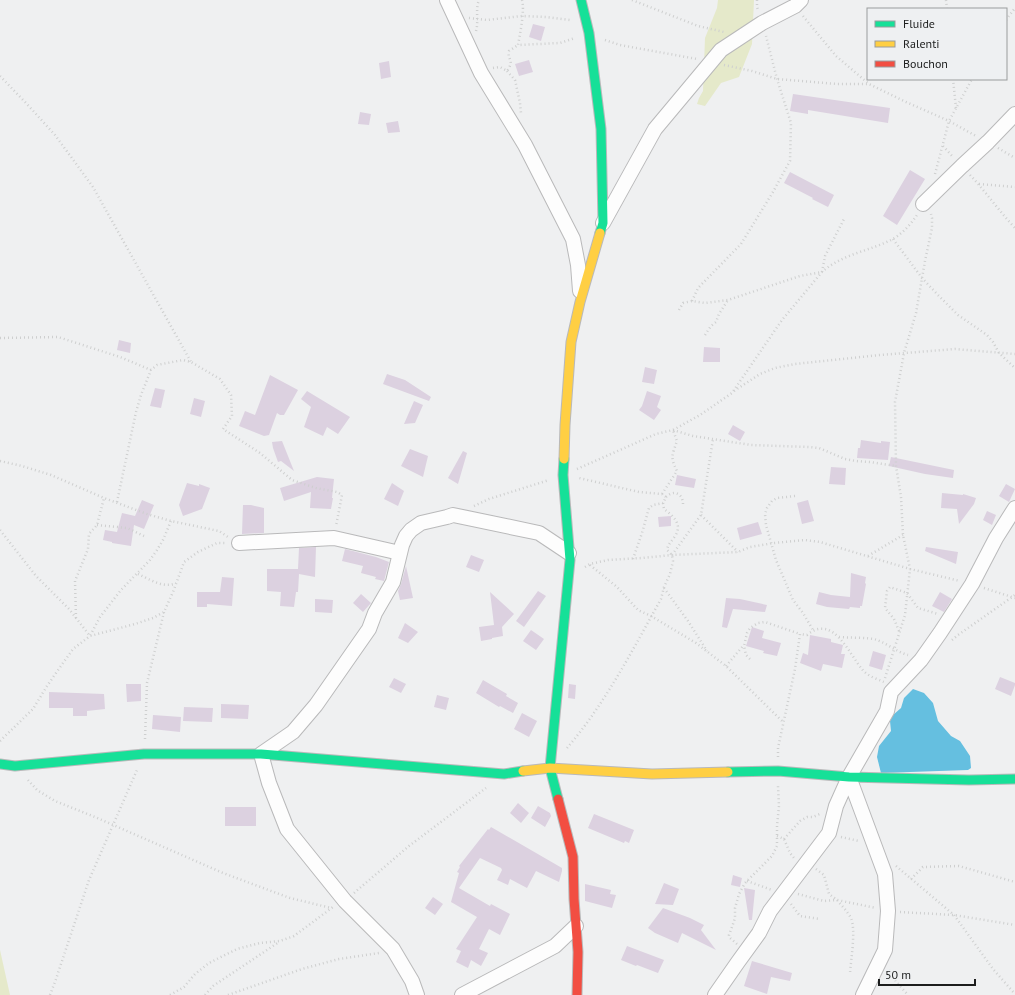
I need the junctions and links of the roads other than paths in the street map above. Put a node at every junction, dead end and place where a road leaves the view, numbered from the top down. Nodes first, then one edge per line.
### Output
1 (447, 0) edge
2 (582, 0) edge
3 (798, 3) edge
4 (1015, 114) edge
5 (923, 204) road end
6 (603, 223) junction
7 (580, 302) junction
8 (1015, 508) edge
9 (239, 543) road end
10 (569, 553) junction
11 (400, 554) junction
12 (261, 754) junction
13 (0, 764) edge
14 (550, 768) junction
15 (849, 777) junction
16 (1015, 779) edge
17 (576, 926) junction
18 (417, 995) edge
19 (462, 995) edge
20 (577, 995) edge
21 (715, 995) edge
22 (863, 995) edge

1 - 7 street
2 - 6 street
3 - 6 street
4 - 5 street
6 - 7 street
7 - 10 street
8 - 15 street
9 - 11 street
10 - 11 street
10 - 14 street
11 - 12 street
12 - 13 street
12 - 14 street
12 - 18 street
14 - 15 street
14 - 17 street
15 - 16 street
15 - 21 street
15 - 22 street
17 - 19 street
17 - 20 street

